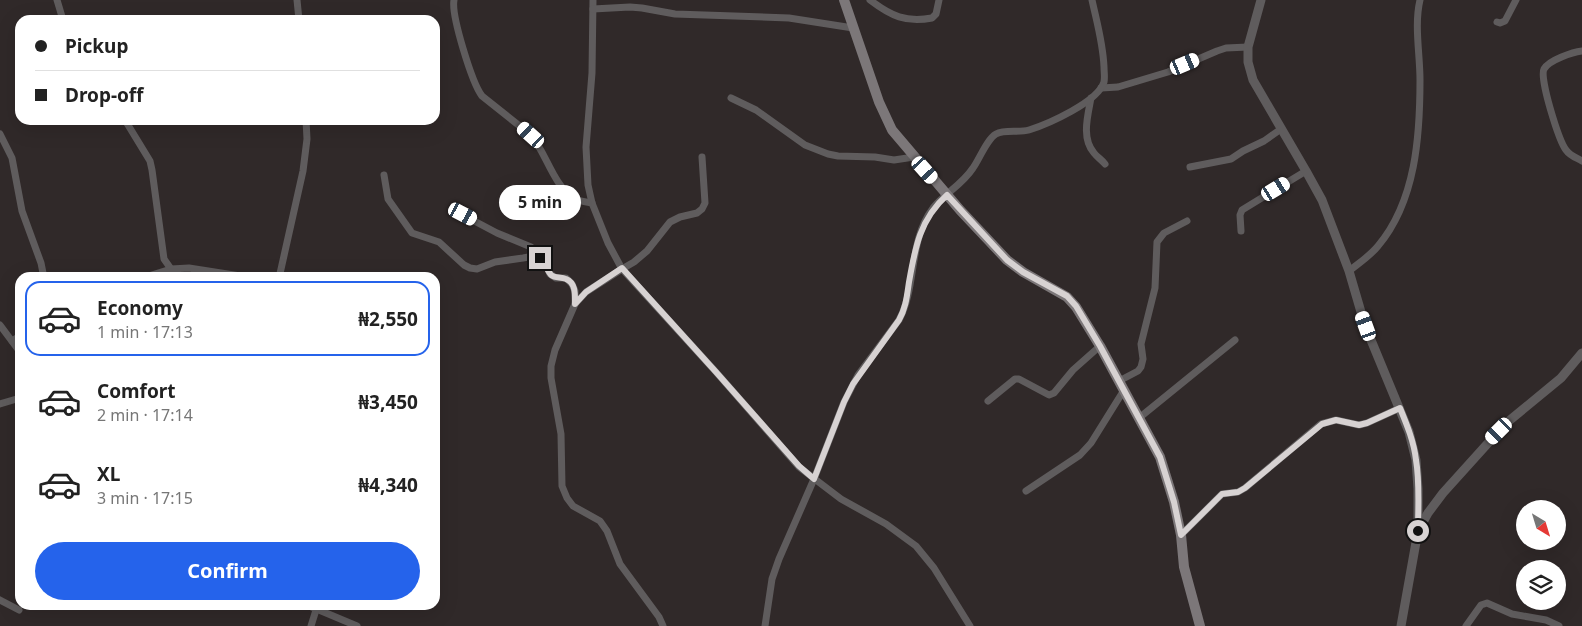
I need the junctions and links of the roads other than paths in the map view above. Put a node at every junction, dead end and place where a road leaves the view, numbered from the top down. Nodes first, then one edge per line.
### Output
1 (58, 0) edge
2 (297, 0) edge
3 (454, 0) edge
4 (593, 0) edge
5 (844, 0) edge
6 (870, 0) edge
7 (939, 0) edge
8 (1092, 0) edge
9 (1261, 0) edge
10 (1420, 0) edge
11 (1516, 0) edge
12 (593, 9) junction
13 (62, 15) edge
14 (298, 15) edge
15 (1497, 22) dead end
16 (853, 28) junction
17 (1248, 46) junction
18 (1582, 50) edge
19 (1101, 88) junction
20 (731, 98) dead end
21 (1091, 98) junction
22 (129, 125) edge
23 (306, 125) edge
24 (1281, 129) junction
25 (0, 134) edge
26 (702, 157) dead end
27 (914, 157) junction
28 (1582, 161) edge
29 (1106, 164) dead end
30 (1190, 167) dead end
31 (1306, 171) junction
32 (384, 175) dead end
33 (947, 195) junction
34 (592, 203) junction
35 (463, 214) dead end
36 (1187, 221) dead end
37 (1241, 231) dead end
38 (540, 258) junction
39 (164, 259) junction
40 (622, 268) junction
41 (171, 269) junction
42 (1349, 270) junction
43 (43, 272) edge
44 (159, 272) joint
45 (215, 272) edge
46 (280, 272) edge
47 (575, 304) junction
48 (0, 325) edge
49 (15, 339) edge
50 (1235, 340) dead end
51 (12, 341) junction
52 (15, 345) edge
53 (1100, 346) junction
54 (1582, 354) edge
55 (1579, 362) edge
56 (1122, 386) junction
57 (15, 400) edge
58 (988, 401) dead end
59 (0, 404) edge
60 (1400, 408) junction
61 (1139, 418) junction
62 (814, 479) junction
63 (1026, 491) dead end
64 (1418, 531) junction
65 (1181, 535) junction
66 (0, 600) edge
67 (15, 608) edge
68 (316, 610) joint
69 (311, 626) edge
70 (358, 626) edge
71 (663, 626) edge
72 (765, 626) edge
73 (970, 626) edge
74 (1200, 626) edge
75 (1401, 626) edge
76 (1466, 626) edge
77 (1559, 626) edge

1 - 13 street
2 - 14 street
3 - 34 street
4 - 12 street
5 - 16 main road
6 - 7 street
8 - 19 street
9 - 17 street
10 - 42 street
11 - 15 street
12 - 16 street
12 - 34 street
16 - 27 main road
17 - 19 street
17 - 24 street
18 - 28 street
19 - 21 street
20 - 27 street
21 - 29 street
21 - 33 street
22 - 39 street
23 - 46 street
24 - 30 street
24 - 31 street
25 - 43 street
26 - 40 street
27 - 33 main road
31 - 37 street
31 - 42 street
32 - 38 street
33 - 53 main road
33 - 62 street
34 - 40 street
35 - 38 street
36 - 56 street
38 - 47 street
39 - 41 street
39 - 44 street
40 - 47 street
40 - 62 street
41 - 44 street
41 - 45 street
42 - 60 street
47 - 71 street
48 - 51 street
49 - 51 street
50 - 61 street
51 - 52 street
53 - 56 main road
53 - 58 street
54 - 55 street
55 - 64 street
56 - 61 main road
56 - 63 street
57 - 59 street
60 - 64 street
60 - 65 street
61 - 65 main road
62 - 72 street
62 - 73 street
64 - 75 street
65 - 74 main road
66 - 67 street
68 - 69 street
68 - 70 street
76 - 77 street

